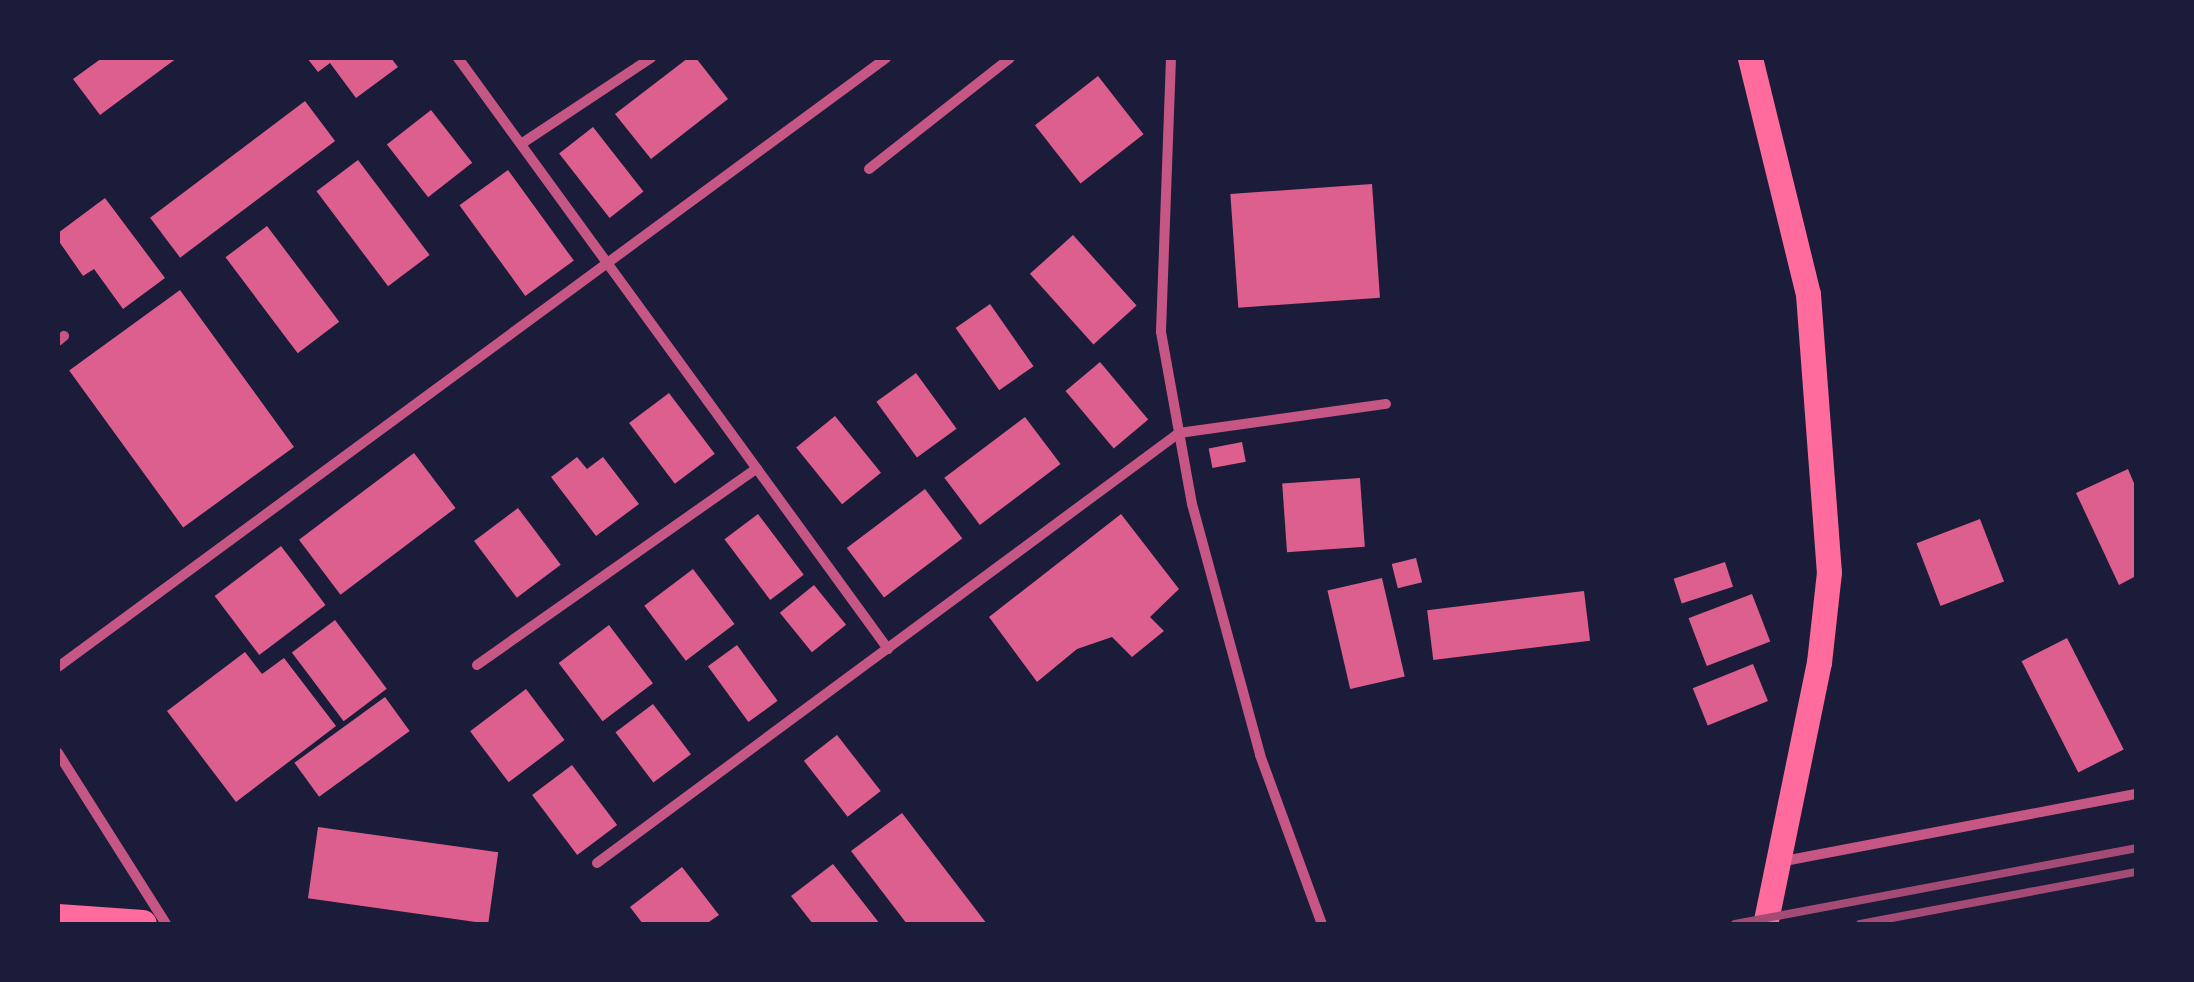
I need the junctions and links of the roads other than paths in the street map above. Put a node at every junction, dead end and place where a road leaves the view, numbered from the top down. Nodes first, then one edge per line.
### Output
1 (458, 58) edge
2 (651, 58) edge
3 (886, 58) edge
4 (1010, 58) edge
5 (1171, 58) edge
6 (1750, 58) edge
7 (521, 144) junction
8 (869, 170) dead end
9 (605, 260) junction
10 (1386, 404) dead end
11 (1180, 433) junction
12 (757, 468) junction
13 (888, 649) junction
14 (477, 665) dead end
15 (58, 667) edge
16 (58, 753) edge
17 (2136, 794) edge
18 (1778, 862) junction
19 (597, 863) dead end
20 (58, 918) edge
21 (143, 924) edge
22 (166, 924) edge
23 (1322, 924) edge
24 (1765, 924) edge

1 - 7 street
2 - 7 street
3 - 9 street
4 - 8 street
5 - 11 street
6 - 18 main road
7 - 9 street
9 - 12 street
9 - 15 street
10 - 11 street
11 - 13 street
11 - 23 street
12 - 13 street
12 - 14 street
13 - 19 street
16 - 22 street
17 - 18 street
18 - 24 main road
20 - 21 highway

